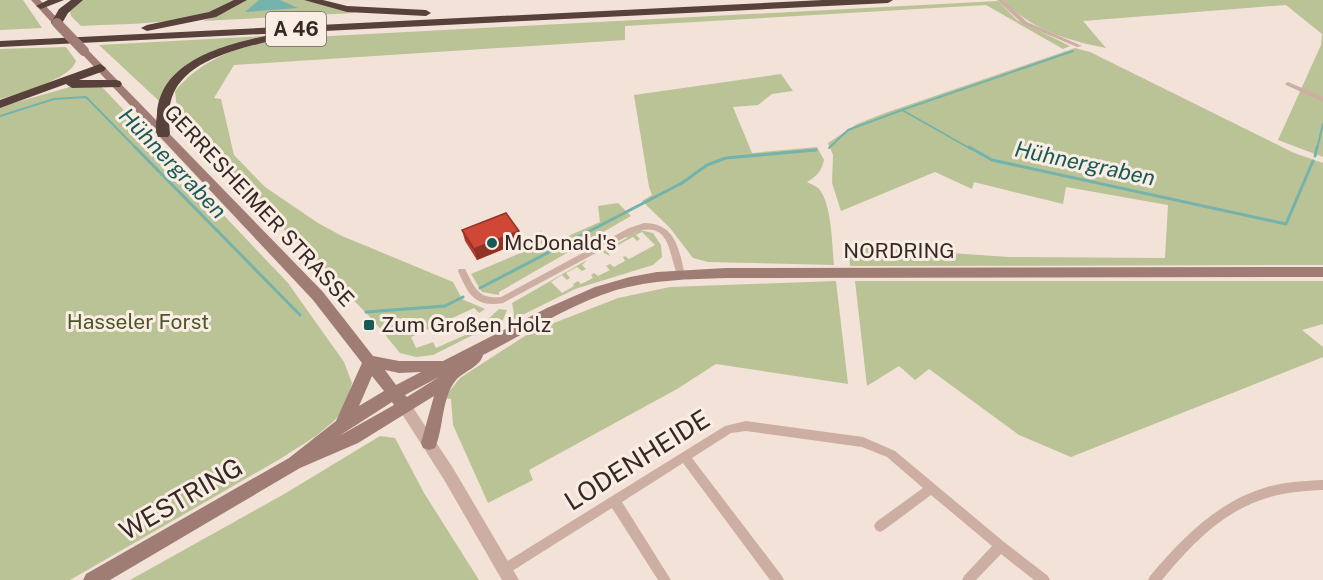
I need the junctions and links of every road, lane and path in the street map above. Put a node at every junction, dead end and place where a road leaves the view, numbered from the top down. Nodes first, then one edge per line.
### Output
1 (58, 0) edge
2 (78, 0) edge
3 (242, 0) edge
4 (309, 0) edge
5 (702, 0) edge
6 (888, 0) edge
7 (1000, 0) edge
8 (38, 3) edge
9 (439, 13) junction
10 (57, 23) junction
11 (413, 23) junction
12 (146, 28) junction
13 (0, 35) edge
14 (0, 44) edge
15 (1079, 46) dead end
16 (84, 51) junction
17 (100, 68) junction
18 (62, 82) junction
19 (116, 84) junction
20 (1288, 84) dead end
21 (33, 92) junction
22 (1323, 100) edge
23 (0, 104) edge
24 (163, 134) junction
25 (462, 271) dead end
26 (1323, 272) edge
27 (681, 275) junction
28 (489, 345) junction
29 (370, 361) junction
30 (447, 364) junction
31 (448, 381) junction
32 (395, 393) junction
33 (405, 407) junction
34 (341, 426) junction
35 (429, 443) junction
36 (685, 457) junction
37 (295, 463) junction
38 (1323, 485) edge
39 (931, 489) junction
40 (615, 502) junction
41 (880, 526) dead end
42 (1000, 546) junction
43 (508, 574) edge
44 (92, 580) edge
45 (665, 580) edge
46 (778, 580) edge
47 (968, 580) edge
48 (1044, 580) edge
49 (1154, 580) edge

1 - 8 highway
2 - 10 highway
3 - 12 highway
4 - 9 highway
5 - 9 highway, A 46
6 - 11 highway, A 46
7 - 15 street
8 - 10 main road, GERRESHEIMER STRASSE
9 - 12 highway, A 46
10 - 16 main road, GERRESHEIMER STRASSE, bridge
11 - 14 highway, A 46
11 - 24 highway
12 - 13 highway, A 46
16 - 17 main road, GERRESHEIMER STRASSE
16 - 18 highway
17 - 18 highway
17 - 19 main road, GERRESHEIMER STRASSE
18 - 21 highway
19 - 21 highway
19 - 24 main road, GERRESHEIMER STRASSE
20 - 22 street
21 - 23 highway
24 - 29 main road, GERRESHEIMER STRASSE
25 - 27 street
26 - 27 main road, NORDRING
27 - 28 main road, NORDRING
28 - 30 main road, NORDRING
28 - 31 main road, NORDRING
29 - 30 main road
29 - 32 main road, GERRESHEIMER STRASSE
29 - 34 main road
30 - 32 main road, NORDRING
31 - 33 main road, NORDRING
31 - 35 main road
32 - 33 main road, GERRESHEIMER STRASSE
32 - 34 main road, WESTRING
33 - 35 street, GERRESHEIMER STRASSE
33 - 37 main road, WESTRING
34 - 37 main road, WESTRING
35 - 43 street, GERRESHEIMER STRASSE
36 - 39 street, LODENHEIDE
36 - 40 street, LODENHEIDE
36 - 46 street
37 - 44 main road, WESTRING
38 - 49 street
39 - 41 street
39 - 42 street, LODENHEIDE
40 - 43 street, LODENHEIDE
40 - 45 street
42 - 47 street
42 - 48 street, LODENHEIDE

